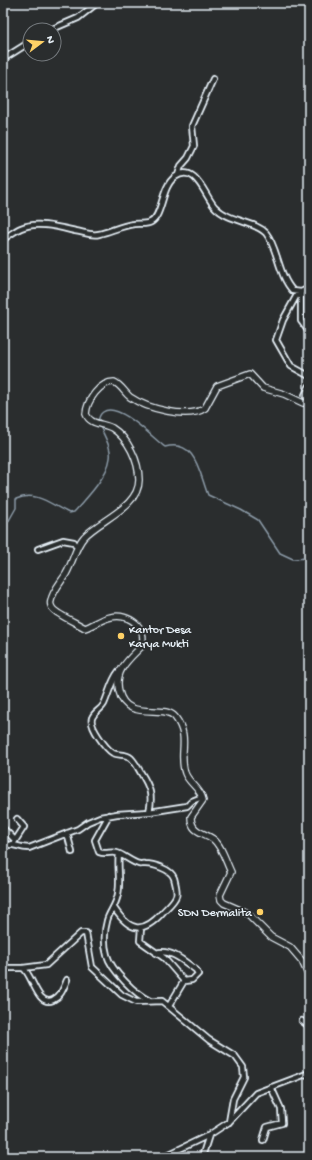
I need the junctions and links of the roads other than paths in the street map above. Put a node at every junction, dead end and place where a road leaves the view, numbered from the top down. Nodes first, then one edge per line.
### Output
1 (97, 3) edge
2 (62, 25) edge
3 (22, 47) edge
4 (3, 59) edge
5 (213, 80) dead end
6 (178, 175) junction
7 (3, 239) edge
8 (309, 288) edge
9 (299, 293) junction
10 (309, 332) edge
11 (309, 376) edge
12 (309, 387) edge
13 (309, 403) edge
14 (77, 547) junction
15 (38, 549) dead end
16 (119, 671) junction
17 (202, 797) junction
18 (149, 812) junction
19 (109, 815) junction
20 (17, 819) dead end
21 (3, 828) edge
22 (67, 833) junction
23 (14, 842) junction
24 (3, 845) edge
25 (72, 852) dead end
26 (119, 854) junction
27 (114, 908) junction
28 (141, 928) junction
29 (156, 953) junction
30 (3, 968) edge
31 (23, 968) junction
32 (309, 977) edge
33 (67, 980) dead end
34 (184, 981) junction
35 (150, 1001) junction
36 (169, 1006) junction
37 (302, 1021) dead end
38 (309, 1026) edge
39 (309, 1073) edge
40 (271, 1087) junction
41 (229, 1122) junction
42 (209, 1135) junction
43 (263, 1140) dead end
44 (163, 1157) edge
45 (202, 1157) edge

1 - 2 street
3 - 4 street
5 - 6 street
6 - 7 street
6 - 9 street
8 - 9 street
9 - 10 street
9 - 11 street
12 - 13 street
13 - 14 street
14 - 15 street
14 - 16 street
16 - 17 street
16 - 18 street
17 - 18 street
17 - 32 street
18 - 19 street
19 - 22 street
19 - 26 street
20 - 23 street
21 - 23 street
22 - 23 street
22 - 25 street
23 - 24 street
26 - 27 street
26 - 28 street
27 - 28 street
27 - 35 street
28 - 29 street
29 - 34 street
29 - 34 street
30 - 31 street
31 - 33 street
31 - 35 street
34 - 36 street
35 - 36 street
36 - 41 street
37 - 38 street
39 - 40 street
40 - 41 street
40 - 43 street
41 - 42 street
42 - 44 street
42 - 45 street

